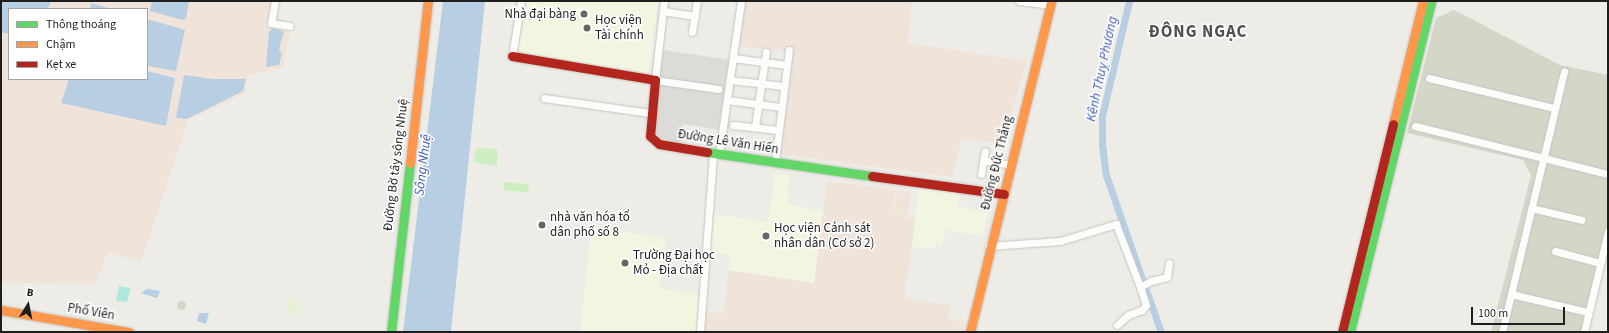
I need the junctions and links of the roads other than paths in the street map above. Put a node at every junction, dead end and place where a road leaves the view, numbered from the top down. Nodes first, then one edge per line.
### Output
1 (275, 1) edge
2 (428, 1) edge
3 (521, 1) edge
4 (664, 1) edge
5 (697, 1) edge
6 (741, 1) edge
7 (1019, 1) edge
8 (1423, 1) edge
9 (1431, 1) edge
10 (1050, 3) edge
11 (663, 11) junction
12 (695, 16) junction
13 (290, 26) dead end
14 (692, 32) dead end
15 (789, 50) dead end
16 (766, 52) dead end
17 (512, 56) joint
18 (733, 58) junction
19 (764, 62) junction
20 (787, 64) junction
21 (1564, 72) dead end
22 (1429, 78) dead end
23 (655, 80) junction
24 (730, 80) junction
25 (761, 84) junction
26 (784, 86) junction
27 (718, 89) dead end
28 (544, 98) dead end
29 (727, 100) junction
30 (758, 104) junction
31 (781, 107) junction
32 (1554, 108) junction
33 (650, 112) junction
34 (733, 125) dead end
35 (1415, 126) dead end
36 (755, 127) junction
37 (778, 130) junction
38 (985, 151) dead end
39 (716, 154) junction
40 (1543, 158) junction
41 (983, 160) junction
42 (775, 162) junction
43 (1011, 165) junction
44 (981, 174) dead end
45 (1608, 174) edge
46 (1004, 194) junction
47 (1531, 208) junction
48 (1582, 220) dead end
49 (1608, 231) edge
50 (989, 246) junction
51 (1555, 251) dead end
52 (1169, 263) dead end
53 (1600, 263) junction
54 (1146, 284) junction
55 (1511, 294) junction
56 (1, 310) edge
57 (1588, 312) junction
58 (1117, 324) dead end
59 (129, 332) edge
60 (391, 332) edge
61 (700, 332) edge
62 (970, 332) edge
63 (1342, 332) edge
64 (1350, 332) edge
65 (1502, 332) edge
66 (1584, 332) edge

1 - 13 street
2 - 60 street, Đường Bờ tây sông Nhuệ
3 - 17 street
4 - 11 street
5 - 12 street
6 - 18 street
7 - 10 street
8 - 63 street
9 - 64 street
10 - 43 street, Đường Đức Thắng
11 - 12 street
11 - 23 street
12 - 14 street
15 - 20 street
16 - 19 street
17 - 23 street
18 - 19 street
18 - 24 street
19 - 20 street
19 - 25 street
20 - 26 street
21 - 32 street
22 - 32 street
23 - 27 street
23 - 33 street, Đường Lê Văn Hiến
24 - 25 street
24 - 29 street
25 - 26 street
25 - 30 street
26 - 31 street
28 - 33 street
29 - 30 street
29 - 39 street
30 - 31 street
30 - 36 street
31 - 37 street
32 - 40 street
33 - 39 street, Đường Lê Văn Hiến
34 - 36 street
35 - 40 street
36 - 37 street
37 - 42 street
38 - 41 street
39 - 42 street, Đường Lê Văn Hiến
39 - 61 street
40 - 45 street
40 - 47 street
41 - 43 street
41 - 44 street
42 - 46 street, Đường Lê Văn Hiến
43 - 46 street, Đường Đức Thắng
46 - 50 street, Đường Đức Thắng
47 - 48 street
47 - 55 street
49 - 53 street
50 - 54 street
50 - 62 street, Đường Đức Thắng
51 - 53 street
52 - 54 street
53 - 57 street
54 - 58 street
55 - 57 street
55 - 65 street
56 - 59 street, Phố Viên
57 - 66 street

